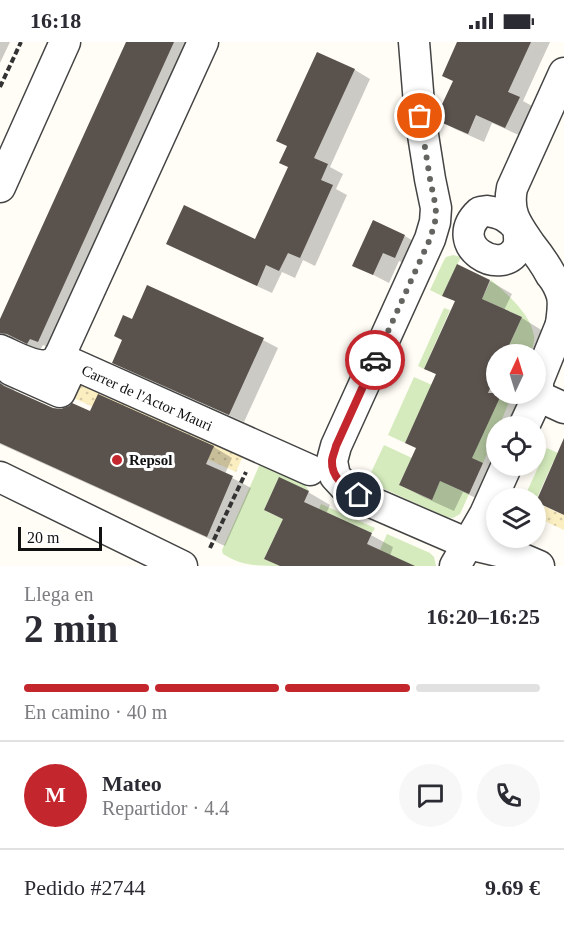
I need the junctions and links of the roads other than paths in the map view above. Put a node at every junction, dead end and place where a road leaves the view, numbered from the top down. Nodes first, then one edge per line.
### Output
1 (65, 42) edge
2 (202, 42) edge
3 (414, 42) edge
4 (561, 89) edge
5 (0, 187) edge
6 (480, 212) junction
7 (437, 224) junction
8 (518, 228) junction
9 (483, 255) junction
10 (559, 279) edge
11 (562, 320) edge
12 (0, 350) edge
13 (0, 365) edge
14 (551, 402) edge
15 (535, 416) edge
16 (322, 473) junction
17 (502, 476) edge
18 (0, 477) edge
19 (0, 496) edge
20 (462, 555) edge
21 (142, 566) edge
22 (182, 566) edge
23 (539, 566) edge

1 - 5 street
2 - 12 street
3 - 7 street
4 - 8 street
6 - 7 street
6 - 8 street
6 - 9 street
7 - 9 street
7 - 16 street
8 - 9 street
8 - 10 street
9 - 10 street
10 - 11 street
11 - 14 street
13 - 16 street, Carrer de l'Actor Mauri
14 - 15 street
16 - 20 street, Carrer de l'Actor Mauri
17 - 20 street
18 - 22 street
19 - 21 street
20 - 23 street, Carrer de l'Actor Mauri

